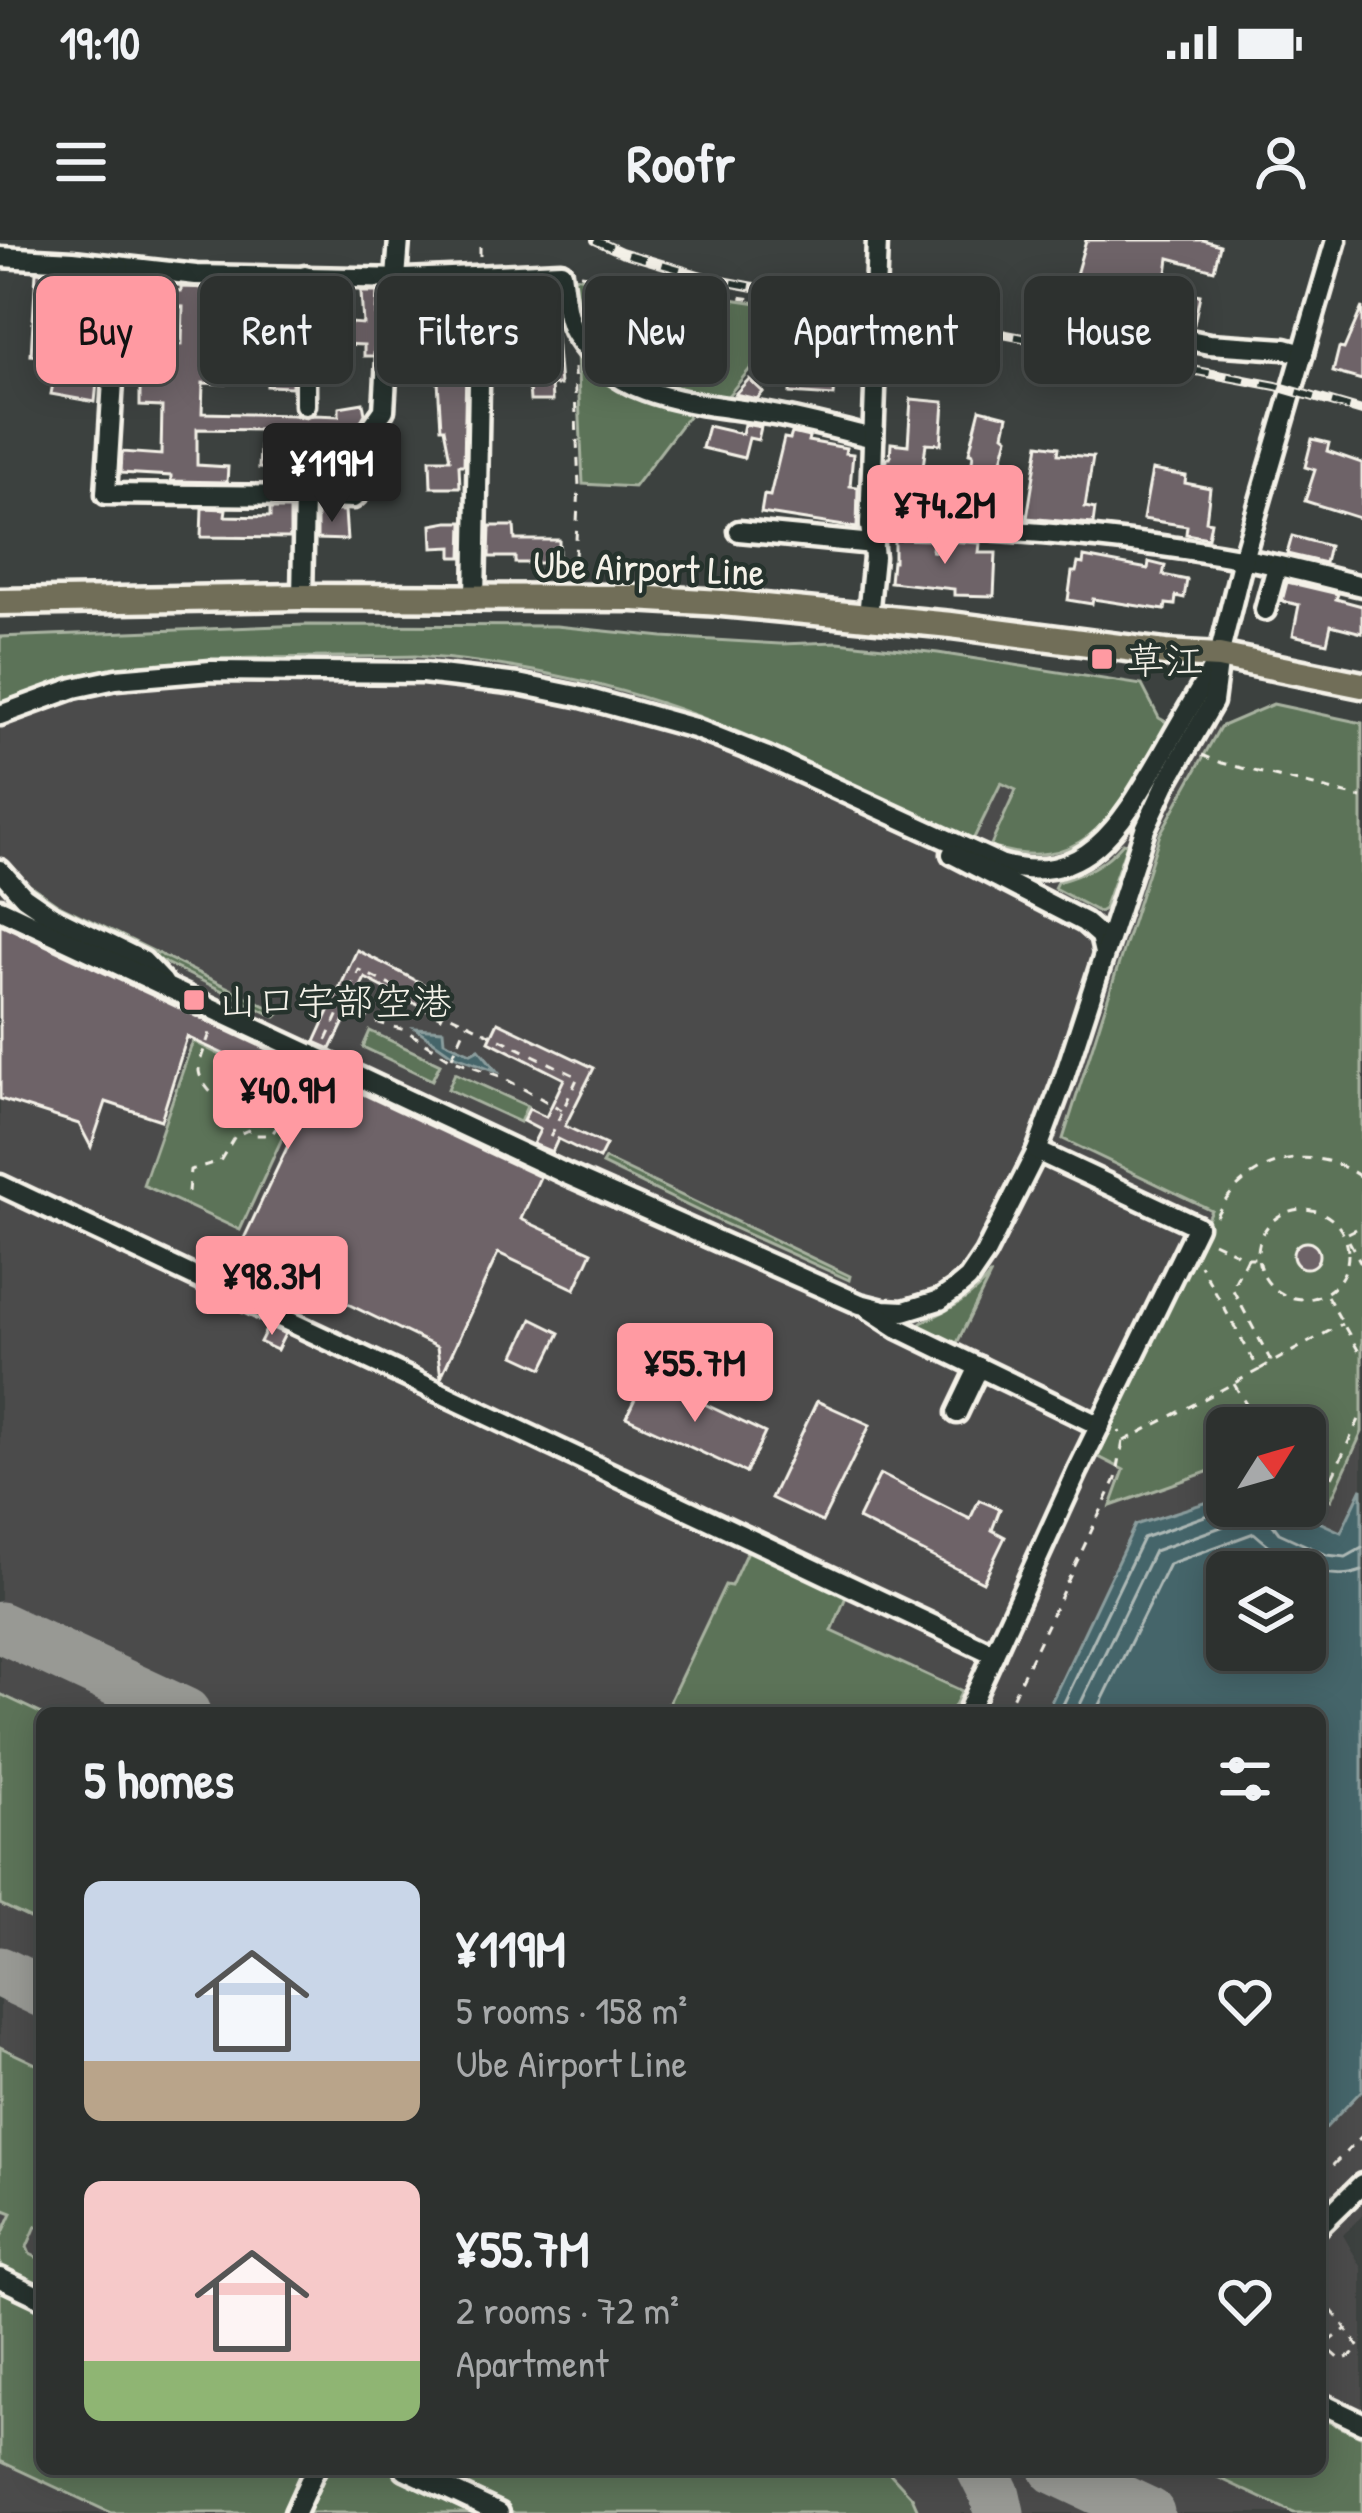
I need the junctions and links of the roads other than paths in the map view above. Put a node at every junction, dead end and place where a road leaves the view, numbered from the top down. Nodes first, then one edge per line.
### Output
1 (399, 240) edge
2 (877, 240) edge
3 (1336, 240) edge
4 (0, 257) edge
5 (120, 267) junction
6 (305, 276) edge
7 (396, 276) edge
8 (497, 276) edge
9 (1194, 341) edge
10 (1304, 354) junction
11 (305, 384) edge
12 (386, 384) edge
13 (479, 384) edge
14 (305, 405) road end
15 (873, 439) junction
16 (305, 496) junction
17 (739, 531) dead end
18 (872, 535) junction
19 (1243, 559) junction
20 (1277, 566) junction
21 (1362, 586) edge
22 (302, 597) junction
23 (475, 598) junction
24 (0, 602) edge
25 (1265, 610) dead end
26 (868, 616) junction
27 (1219, 656) junction
28 (1362, 685) edge
29 (0, 715) edge
30 (878, 810) junction
31 (0, 870) edge
32 (0, 909) edge
33 (1104, 953) junction
34 (171, 990) junction
35 (1037, 1151) junction
36 (0, 1185) edge
37 (860, 1304) junction
38 (979, 1367) junction
39 (957, 1413) dead end
40 (1100, 1426) junction
41 (994, 1654) junction
42 (971, 1707) edge
43 (1362, 2184) edge
44 (1326, 2219) edge
45 (0, 2278) edge
46 (36, 2295) edge
47 (1326, 2406) edge
48 (1362, 2422) edge
49 (312, 2475) edge
50 (418, 2475) edge
51 (295, 2513) edge
52 (499, 2513) edge

1 - 7 street
2 - 15 street
3 - 10 street
4 - 5 street
5 - 6 street
5 - 16 street
8 - 15 street
9 - 10 street
10 - 19 street
11 - 14 street
12 - 16 street
13 - 23 street
15 - 18 street
16 - 22 street
17 - 18 street
18 - 19 street
18 - 26 street
19 - 20 street
19 - 27 street
20 - 21 street
20 - 25 street
22 - 23 main road, Ube Airport Line
22 - 24 main road, Ube Airport Line
23 - 26 main road, Ube Airport Line
26 - 27 main road, Ube Airport Line
27 - 28 main road, Ube Airport Line
27 - 30 street
27 - 33 street
29 - 30 street
30 - 33 street
31 - 34 street
32 - 34 street
33 - 35 street
34 - 37 street
35 - 37 street
35 - 40 street
36 - 41 street
37 - 38 street
38 - 39 street
38 - 40 street
40 - 41 street
41 - 42 street
43 - 44 street
45 - 46 street
47 - 48 street
49 - 51 street
50 - 52 street

